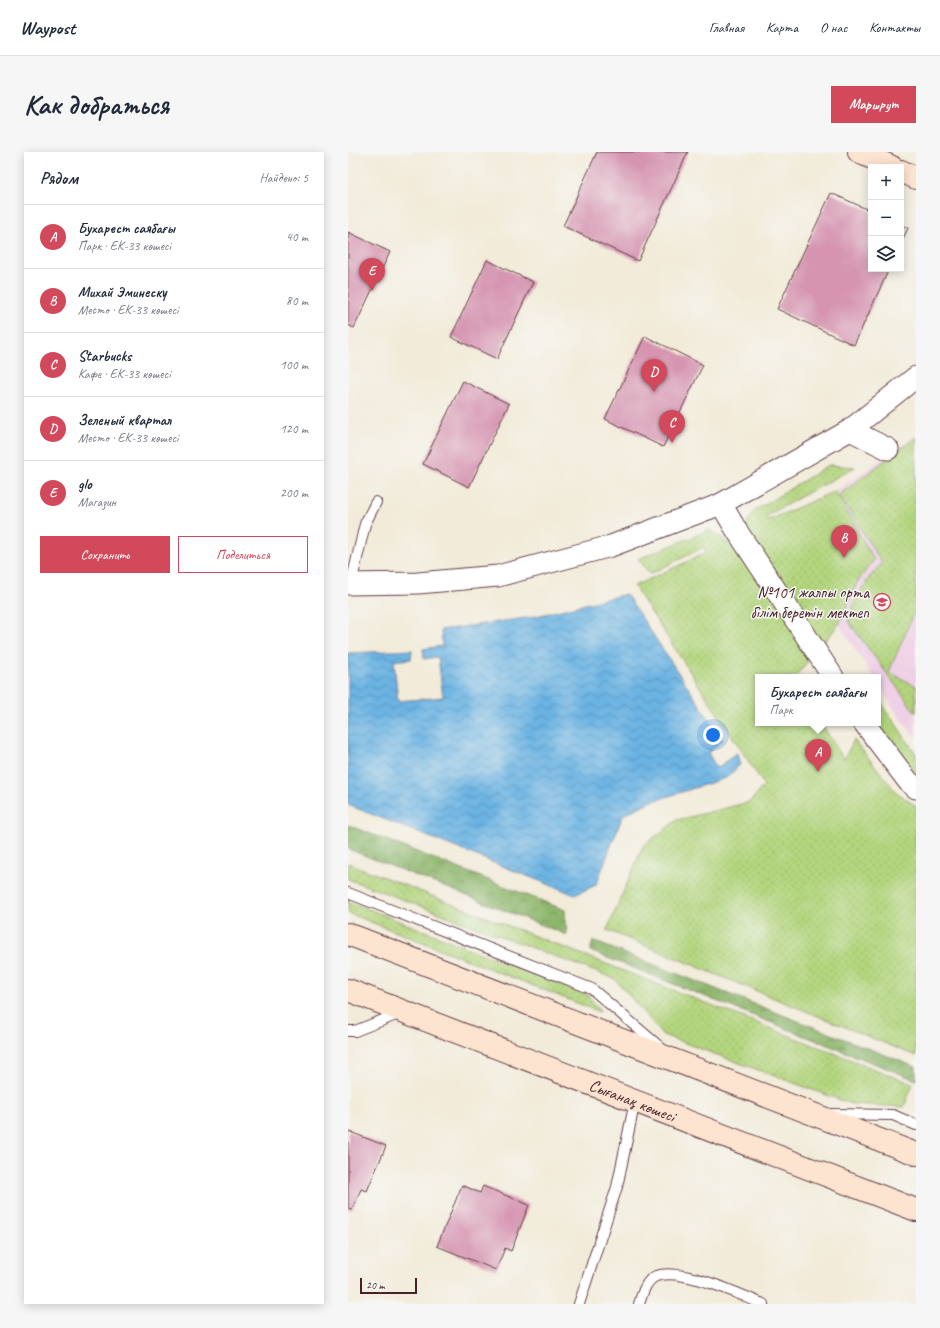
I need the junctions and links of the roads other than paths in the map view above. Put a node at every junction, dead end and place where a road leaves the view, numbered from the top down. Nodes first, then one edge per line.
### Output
1 (859, 152) edge
2 (885, 164) edge
3 (904, 172) edge
4 (916, 178) edge
5 (916, 377) edge
6 (850, 430) junction
7 (888, 449) dead end
8 (376, 502) dead end
9 (721, 504) junction
10 (349, 584) edge
11 (831, 674) edge
12 (866, 726) edge
13 (916, 788) edge
14 (348, 893) edge
15 (348, 934) edge
16 (348, 990) edge
17 (404, 1012) junction
18 (348, 1031) edge
19 (676, 1061) junction
20 (635, 1101) junction
21 (812, 1113) junction
22 (916, 1125) edge
23 (916, 1154) edge
24 (916, 1210) edge
25 (579, 1304) edge
26 (639, 1304) edge
27 (763, 1304) edge

1 - 2 main road
3 - 4 main road
5 - 6 street
6 - 7 street
6 - 9 street
8 - 10 lane
9 - 10 street
9 - 11 street
12 - 13 street
14 - 19 lane
15 - 19 main road
16 - 17 main road, Сығанақ көшесі
17 - 18 lane
17 - 20 main road, Сығанақ көшесі
19 - 21 main road
20 - 24 main road, Сығанақ көшесі
20 - 25 lane
21 - 22 lane
21 - 23 main road
26 - 27 lane

